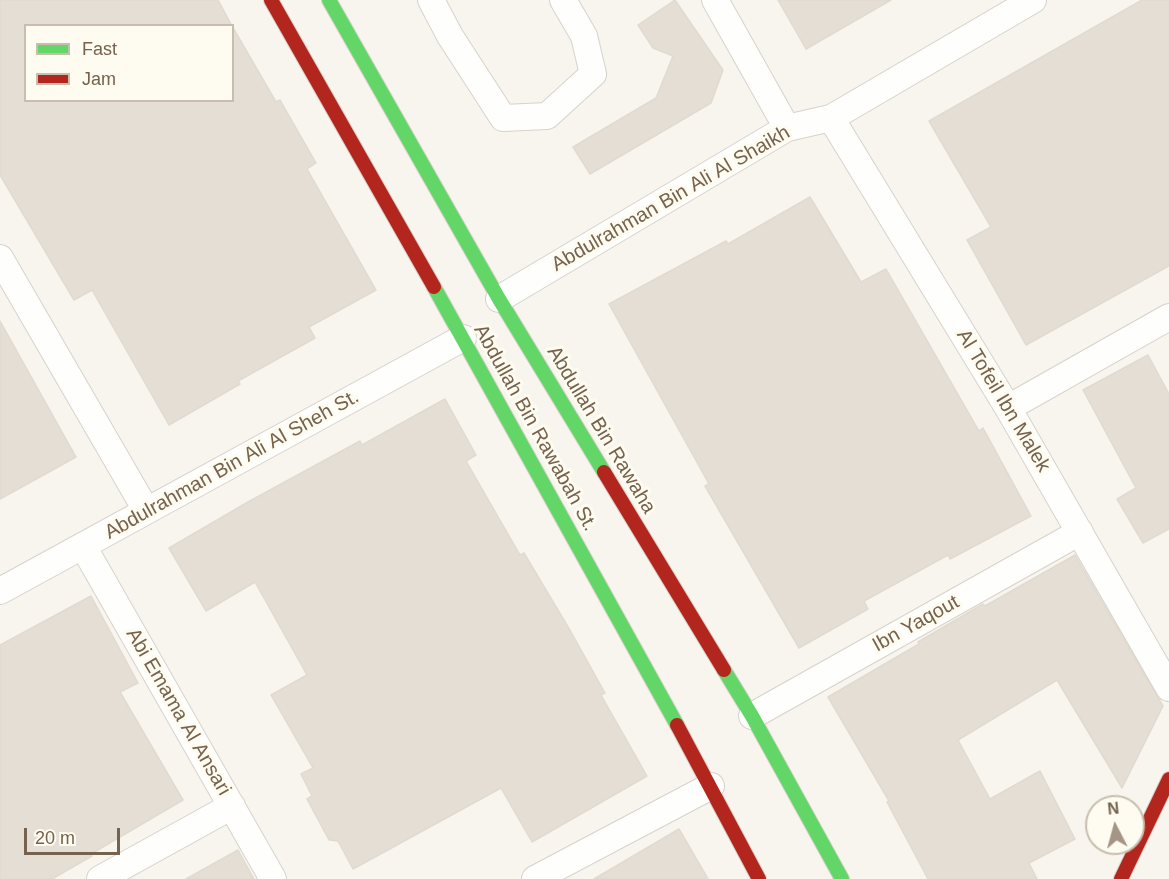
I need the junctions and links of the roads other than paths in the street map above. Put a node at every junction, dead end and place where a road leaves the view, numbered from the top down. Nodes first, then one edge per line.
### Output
1 (271, 0) edge
2 (329, 0) edge
3 (431, 0) edge
4 (563, 0) edge
5 (714, 0) edge
6 (1033, 0) edge
7 (831, 118) junction
8 (787, 128) junction
9 (0, 258) edge
10 (499, 299) junction
11 (1169, 316) edge
12 (463, 338) junction
13 (1008, 408) junction
14 (146, 510) junction
15 (1080, 532) junction
16 (83, 546) junction
17 (0, 591) edge
18 (1169, 688) edge
19 (752, 716) junction
20 (1169, 779) edge
21 (711, 786) junction
22 (232, 806) junction
23 (100, 879) edge
24 (273, 879) edge
25 (535, 879) edge
26 (759, 879) edge
27 (842, 879) edge
28 (1121, 879) edge

1 - 12 street, Abdullah Bin Rawabah St.
2 - 10 street, Abdullah Bin Rawaha
3 - 4 street
5 - 8 street
6 - 7 street, Abdulrahman Bin Ali Al Shaikh
7 - 8 street, Abdulrahman Bin Ali Al Shaikh
7 - 13 street, Al Tofeil Ibn Malek
8 - 10 street, Abdulrahman Bin Ali Al Shaikh
9 - 14 street
10 - 19 street, Abdullah Bin Rawaha
11 - 13 street
12 - 14 street, Abdulrahman Bin Ali Al Sheh St.
12 - 21 street, Abdullah Bin Rawabah St.
13 - 15 street, Al Tofeil Ibn Malek
14 - 16 street, Abdulrahman Bin Ali Al Sheh St.
15 - 18 street, Al Tofeil Ibn Malek
15 - 19 street, Ibn Yaqout
16 - 17 street, Abdulrahman Bin Ali Al Sheh St.
16 - 22 street, Abi Emama Al Ansari
19 - 27 street, Abdullah Bin Rawaha
20 - 28 street
21 - 25 street
21 - 26 street, Abdullah Bin Rawabah St.
22 - 23 street
22 - 24 street, Abi Emama Al Ansari

